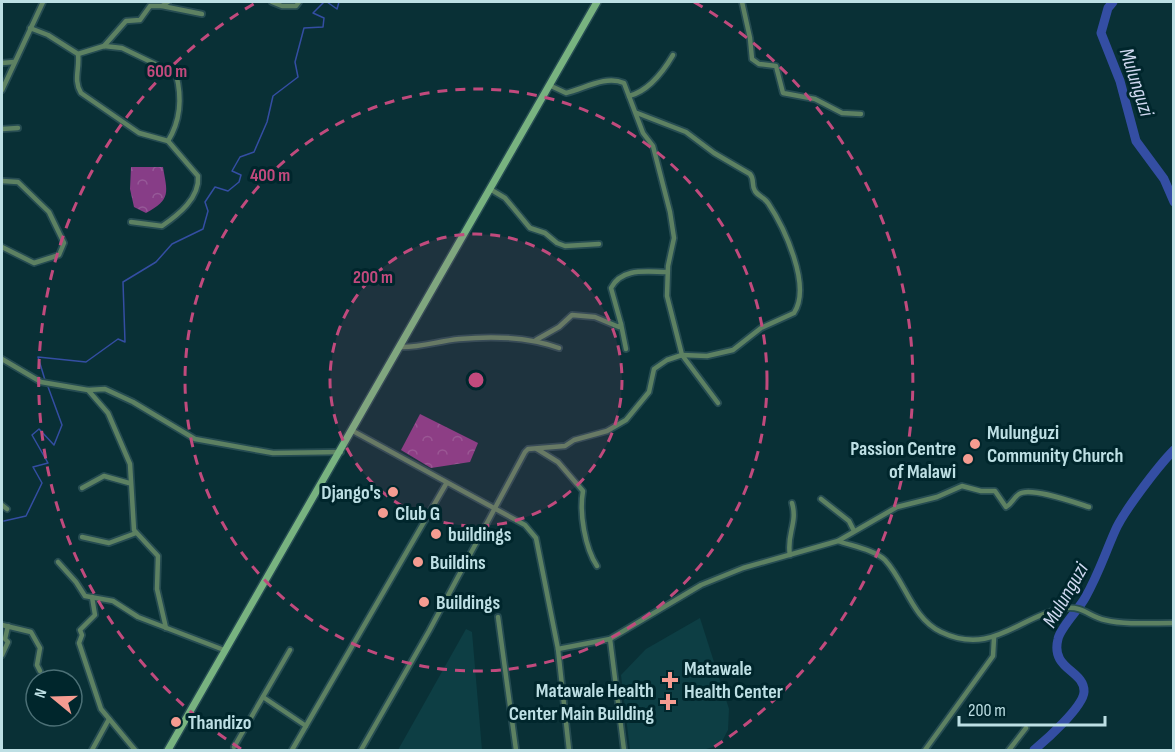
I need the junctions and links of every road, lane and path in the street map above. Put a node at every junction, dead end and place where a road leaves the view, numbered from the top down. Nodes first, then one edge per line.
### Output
1 (43, 2) edge
2 (168, 2) edge
3 (272, 2) edge
4 (299, 2) edge
5 (597, 2) edge
6 (741, 2) edge
7 (162, 6) junction
8 (202, 14) dead end
9 (30, 28) junction
10 (104, 46) junction
11 (78, 54) junction
12 (673, 55) dead end
13 (14, 62) junction
14 (2, 63) edge
15 (549, 85) junction
16 (2, 90) edge
17 (630, 96) junction
18 (637, 113) junction
19 (861, 114) dead end
20 (18, 128) dead end
21 (2, 129) edge
22 (168, 141) junction
23 (2, 181) edge
24 (490, 189) junction
25 (131, 222) dead end
26 (599, 244) dead end
27 (2, 247) edge
28 (667, 272) junction
29 (621, 324) junction
30 (536, 340) junction
31 (399, 346) junction
32 (559, 348) dead end
33 (626, 349) dead end
34 (681, 354) junction
35 (2, 359) edge
36 (88, 390) junction
37 (718, 404) dead end
38 (353, 430) junction
39 (534, 448) junction
40 (341, 452) junction
41 (129, 483) junction
42 (446, 484) junction
43 (82, 488) dead end
44 (821, 499) dead end
45 (792, 503) dead end
46 (2, 506) edge
47 (1089, 507) dead end
48 (7, 509) dead end
49 (496, 510) junction
50 (855, 531) junction
51 (136, 533) junction
52 (82, 537) dead end
53 (838, 542) junction
54 (790, 555) junction
55 (58, 562) dead end
56 (597, 566) dead end
57 (92, 597) junction
58 (498, 617) dead end
59 (1173, 623) edge
60 (2, 625) edge
61 (8, 626) junction
62 (166, 628) junction
63 (994, 638) junction
64 (610, 639) junction
65 (558, 648) junction
66 (224, 650) junction
67 (290, 650) dead end
68 (2, 655) edge
69 (38, 668) edge
70 (263, 697) junction
71 (109, 719) junction
72 (306, 726) junction
73 (1026, 728) dead end
74 (234, 747) dead end
75 (92, 750) edge
76 (135, 750) edge
77 (168, 750) edge
78 (292, 750) edge
79 (361, 750) edge
80 (516, 750) edge
81 (569, 750) edge
82 (624, 750) edge
83 (925, 750) edge
84 (1009, 750) edge

1 - 9 street
2 - 7 street
3 - 4 street
5 - 15 main road
6 - 19 street
7 - 8 street
7 - 10 street
9 - 11 street
9 - 13 street
10 - 11 street
10 - 22 street
11 - 22 street
12 - 17 street
13 - 14 street
13 - 16 street
15 - 17 street
15 - 24 main road
17 - 18 street
18 - 28 street
18 - 34 street
20 - 21 street
22 - 25 street
23 - 27 street
24 - 26 street
24 - 31 main road
28 - 29 street
28 - 34 street
29 - 30 street
29 - 33 street
30 - 31 street
30 - 32 street
31 - 38 main road
34 - 37 street
34 - 39 street
35 - 36 street
36 - 40 street
36 - 41 street
38 - 40 main road
38 - 42 street
39 - 49 street
39 - 56 street
40 - 66 main road
41 - 43 street
41 - 51 street
42 - 49 street
42 - 72 street
44 - 50 street
45 - 54 street
46 - 48 street
47 - 50 street
49 - 65 street
49 - 79 street
50 - 53 street
51 - 52 street
51 - 62 street
53 - 54 street
53 - 63 street
54 - 64 street
55 - 57 street
57 - 62 street
57 - 71 street
58 - 80 street
59 - 63 street
60 - 61 street
61 - 68 street
61 - 69 street
62 - 66 street
63 - 83 street
64 - 65 street
64 - 82 street
65 - 81 street
66 - 77 main road
67 - 70 street
70 - 72 street
70 - 74 street
71 - 75 street
71 - 76 street
72 - 78 street
73 - 84 street

